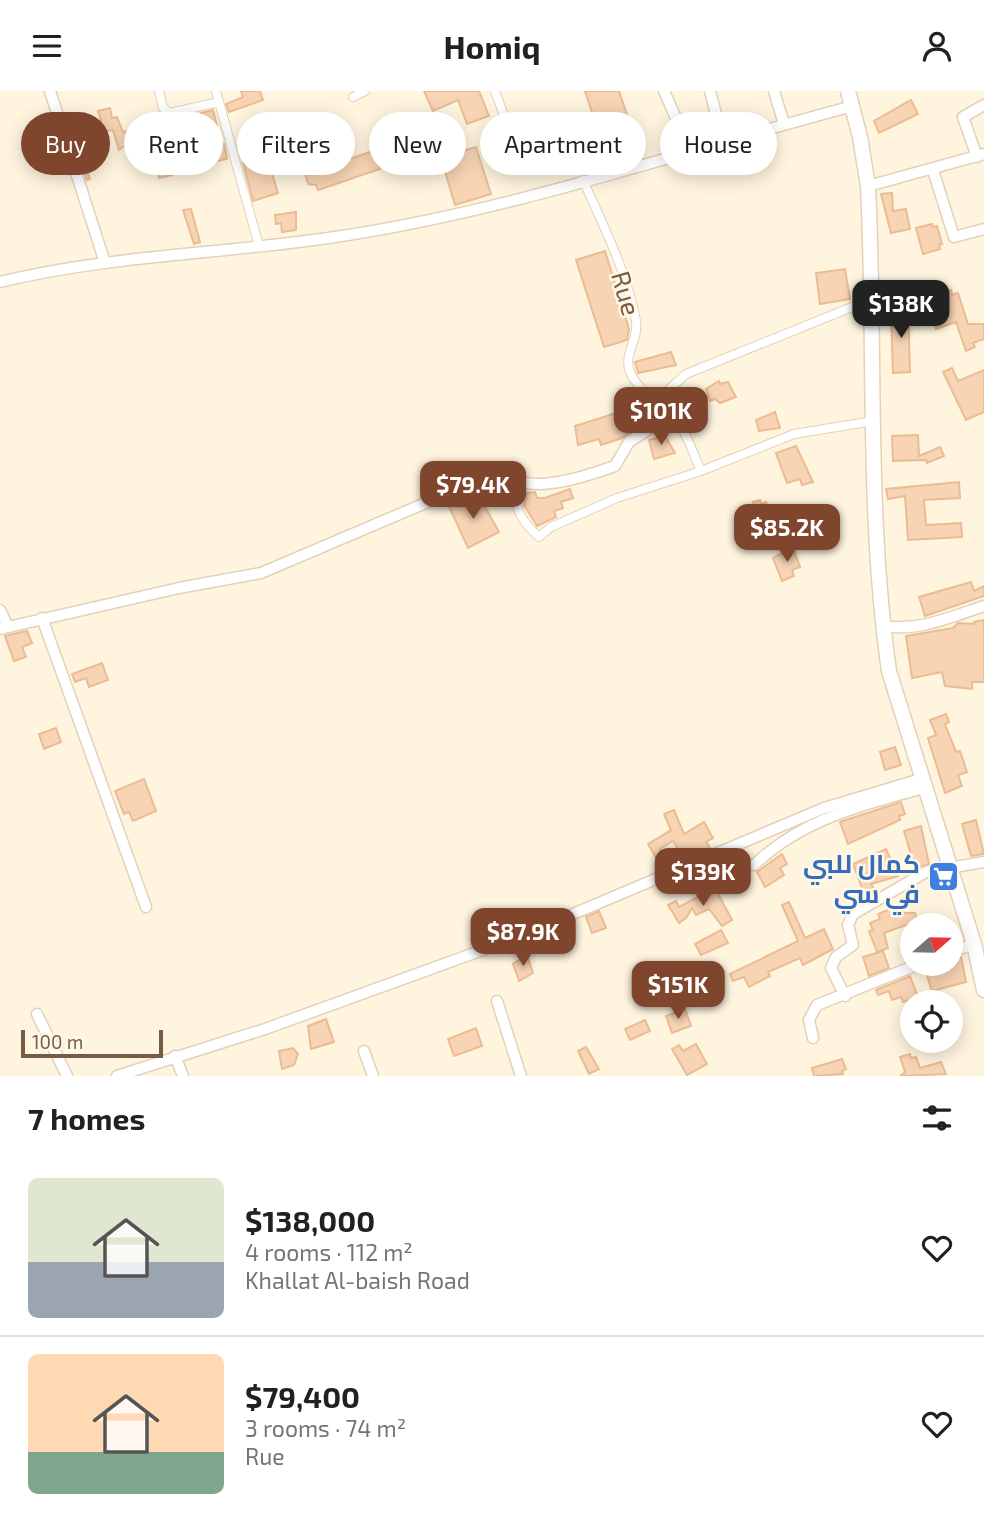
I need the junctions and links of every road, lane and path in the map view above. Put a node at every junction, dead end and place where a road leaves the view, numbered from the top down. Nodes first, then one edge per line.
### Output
1 (50, 91) edge
2 (159, 91) edge
3 (216, 91) edge
4 (365, 91) edge
5 (495, 91) edge
6 (664, 91) edge
7 (710, 91) edge
8 (775, 91) edge
9 (848, 91) edge
10 (353, 97) dead end
11 (219, 102) junction
12 (984, 105) edge
13 (853, 106) junction
14 (503, 112) edge
15 (673, 112) edge
16 (715, 112) edge
17 (784, 124) junction
18 (777, 126) edge
19 (981, 156) edge
20 (660, 158) edge
21 (933, 170) junction
22 (583, 180) junction
23 (868, 186) junction
24 (984, 229) edge
25 (258, 246) junction
26 (105, 263) junction
27 (0, 282) edge
28 (872, 299) junction
29 (655, 402) junction
30 (873, 421) junction
31 (701, 471) junction
32 (516, 483) junction
33 (984, 606) edge
34 (0, 610) edge
35 (42, 618) junction
36 (883, 626) junction
37 (4, 628) edge
38 (923, 783) junction
39 (984, 862) edge
40 (754, 865) dead end
41 (949, 866) junction
42 (146, 907) dead end
43 (974, 944) junction
44 (963, 948) edge
45 (900, 972) edge
46 (984, 990) edge
47 (845, 996) junction
48 (497, 1001) dead end
49 (37, 1014) dead end
50 (813, 1038) dead end
51 (364, 1051) dead end
52 (175, 1056) junction
53 (67, 1076) edge
54 (117, 1076) edge
55 (183, 1076) edge
56 (373, 1076) edge
57 (521, 1076) edge

1 - 26 street
2 - 11 street
3 - 11 street
4 - 10 street
5 - 14 street
6 - 15 street
7 - 16 street
8 - 17 street
9 - 13 street
11 - 25 street
12 - 19 street
13 - 17 street
13 - 23 street
17 - 18 street
19 - 21 street
20 - 22 street
21 - 23 street
21 - 24 street
22 - 25 street
22 - 29 street, Rue
23 - 28 street
25 - 26 street
26 - 27 street
28 - 29 street
28 - 30 street
29 - 31 street, Rue
29 - 32 street
30 - 31 street
30 - 36 street
31 - 32 street
32 - 35 street
33 - 36 street
34 - 37 street
35 - 37 street
35 - 42 street
36 - 38 street
38 - 40 street
38 - 41 street
38 - 52 street
39 - 41 street
41 - 43 street
41 - 47 street
43 - 44 street
43 - 46 street
45 - 47 street
47 - 50 street
48 - 57 street
49 - 53 street
51 - 56 street
52 - 54 street
52 - 55 street

